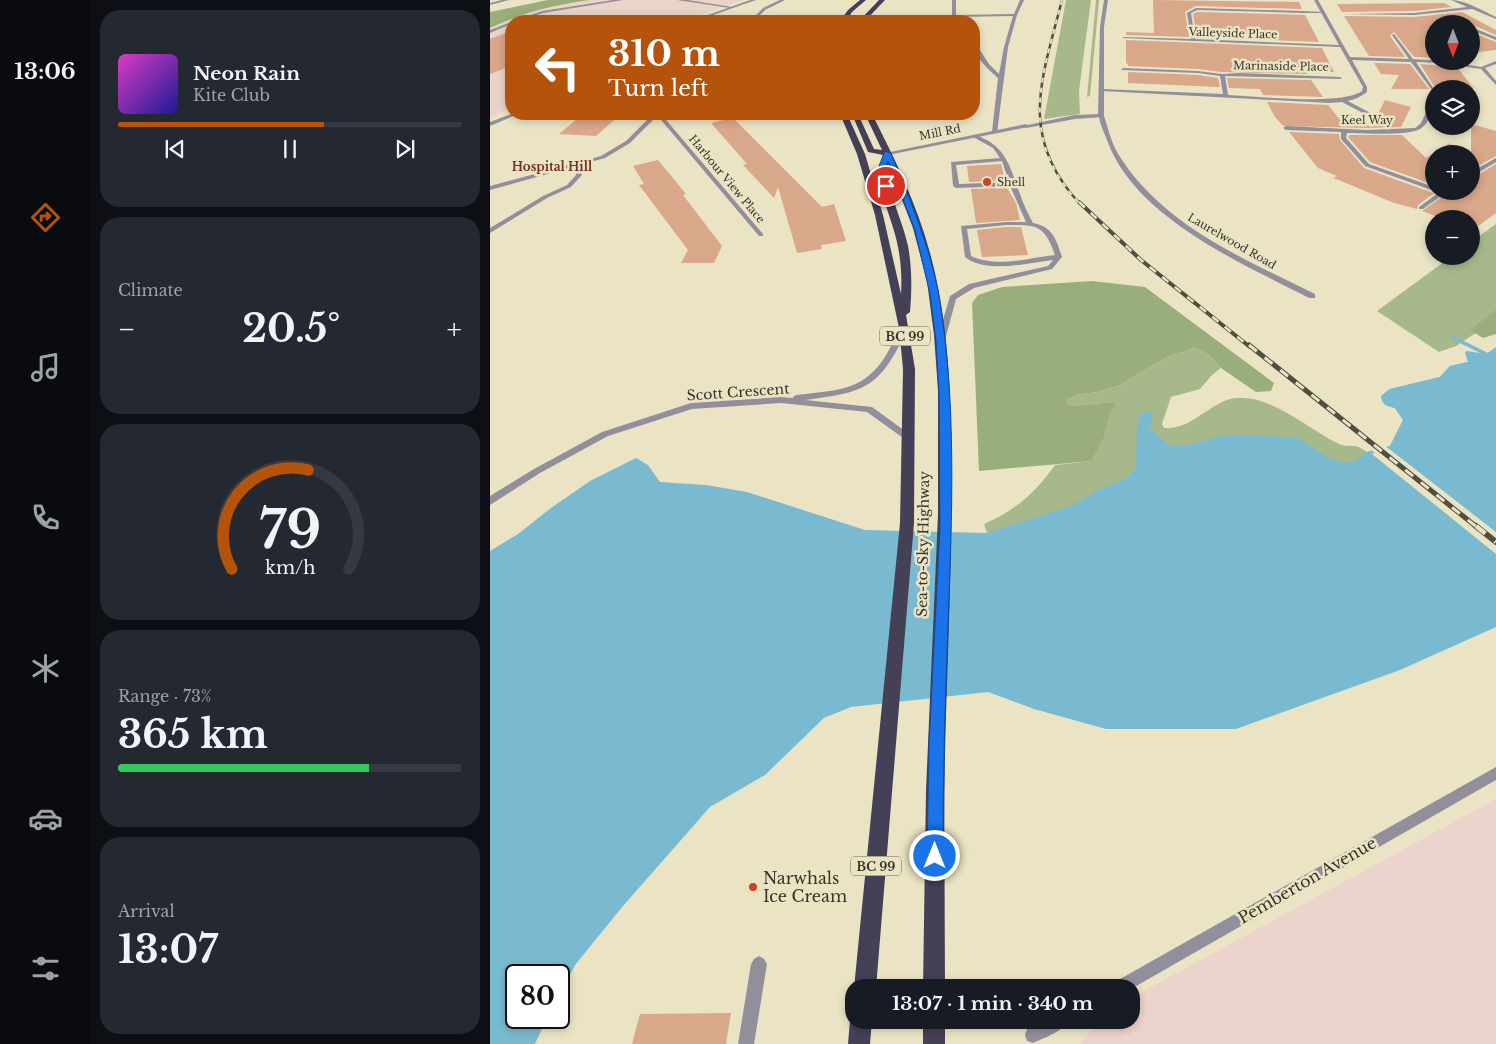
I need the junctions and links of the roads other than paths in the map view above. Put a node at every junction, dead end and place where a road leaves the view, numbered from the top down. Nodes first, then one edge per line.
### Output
1 (507, 0) edge
2 (621, 0) edge
3 (679, 0) edge
4 (754, 0) edge
5 (783, 0) edge
6 (863, 0) edge
7 (882, 0) edge
8 (954, 0) edge
9 (1022, 0) edge
10 (1106, 0) edge
11 (1316, 0) edge
12 (1453, 0) edge
13 (490, 4) edge
14 (730, 8) junction
15 (1474, 8) junction
16 (1323, 13) junction
17 (1345, 14) dead end
18 (535, 15) edge
19 (710, 15) edge
20 (758, 15) edge
21 (847, 15) edge
22 (868, 15) edge
23 (954, 15) edge
24 (1014, 15) junction
25 (980, 16) edge
26 (1496, 18) edge
27 (505, 26) edge
28 (490, 32) edge
29 (1480, 32) edge
30 (1394, 34) dead end
31 (1124, 38) dead end
32 (1193, 39) junction
33 (1496, 39) edge
34 (1342, 46) junction
35 (980, 54) edge
36 (1348, 58) junction
37 (1412, 60) junction
38 (1496, 62) edge
39 (1124, 68) dead end
40 (1482, 68) junction
41 (1222, 75) junction
42 (1001, 78) junction
43 (1340, 78) dead end
44 (1426, 80) edge
45 (1496, 84) edge
46 (1102, 90) junction
47 (1226, 96) junction
48 (1342, 100) junction
49 (1101, 116) junction
50 (505, 118) edge
51 (651, 120) edge
52 (662, 120) edge
53 (845, 120) edge
54 (858, 120) edge
55 (872, 120) edge
56 (1425, 120) edge
57 (1384, 122) dead end
58 (490, 124) edge
59 (1286, 128) dead end
60 (995, 132) junction
61 (1344, 132) junction
62 (975, 136) junction
63 (888, 153) junction
64 (1004, 159) junction
65 (1496, 160) edge
66 (576, 166) junction
67 (1480, 170) edge
68 (1014, 184) junction
69 (1425, 186) edge
70 (490, 188) edge
71 (1432, 200) edge
72 (1421, 208) dead end
73 (1030, 224) junction
74 (490, 231) edge
75 (761, 235) dead end
76 (1059, 257) junction
77 (1312, 296) dead end
78 (904, 328) junction
79 (940, 341) junction
80 (781, 400) junction
81 (909, 438) junction
82 (490, 501) edge
83 (946, 526) joint
84 (1496, 773) edge
85 (759, 964) dead end
86 (866, 979) edge
87 (934, 979) edge
88 (1134, 979) edge
89 (860, 1029) edge
90 (934, 1029) edge
91 (1044, 1029) edge
92 (1033, 1035) dead end
93 (746, 1044) edge
94 (859, 1044) edge
95 (934, 1044) edge

1 - 13 street
2 - 18 street
3 - 14 street
4 - 14 street
5 - 20 street
6 - 21 highway
7 - 22 highway
8 - 23 street
9 - 24 street
10 - 46 street, Laurelwood Road
11 - 16 street
12 - 15 street
14 - 19 street
15 - 17 street
15 - 26 street
16 - 32 street
16 - 34 street
24 - 25 street
24 - 42 street
27 - 28 street
29 - 33 street
30 - 37 street
31 - 32 street, Valleyside Place
32 - 34 street, Valleyside Place
34 - 36 street
35 - 42 street
36 - 37 street
36 - 48 street
37 - 40 street
37 - 44 street
38 - 40 street
39 - 41 street, Marinaside Place
40 - 45 street
41 - 43 street, Marinaside Place
41 - 47 street, Marinaside Place
42 - 60 street
46 - 47 street
46 - 49 street, Laurelwood Road
47 - 48 street
48 - 57 street
49 - 60 street, Mill Rd
49 - 77 street, Laurelwood Road
50 - 58 street
51 - 66 street
52 - 75 street, Harbour View Place
53 - 78 highway, Sea-to-Sky Highway / BC 99
54 - 63 highway
55 - 63 highway, Sea-to-Sky Highway / BC 99
56 - 61 street, Keel Way
59 - 61 street, Keel Way
60 - 62 street, Mill Rd
61 - 69 street
62 - 63 street, Mill Rd
62 - 64 street
63 - 78 highway
63 - 79 highway, Sea-to-Sky Highway / BC 99
64 - 68 street
64 - 68 street
65 - 67 street
66 - 70 street
66 - 74 street
68 - 73 street
71 - 72 street
73 - 76 street
73 - 76 street
76 - 79 street
78 - 80 street
78 - 81 highway, Sea-to-Sky Highway / BC 99
79 - 83 highway, Sea-to-Sky Highway / BC 99
80 - 81 street, Scott Crescent
80 - 82 street, Scott Crescent
81 - 86 highway, Sea-to-Sky Highway / BC 99
83 - 87 highway, Sea-to-Sky Highway / BC 99
84 - 88 street, Pemberton Avenue
85 - 93 street
89 - 94 highway
90 - 95 highway
91 - 92 street

